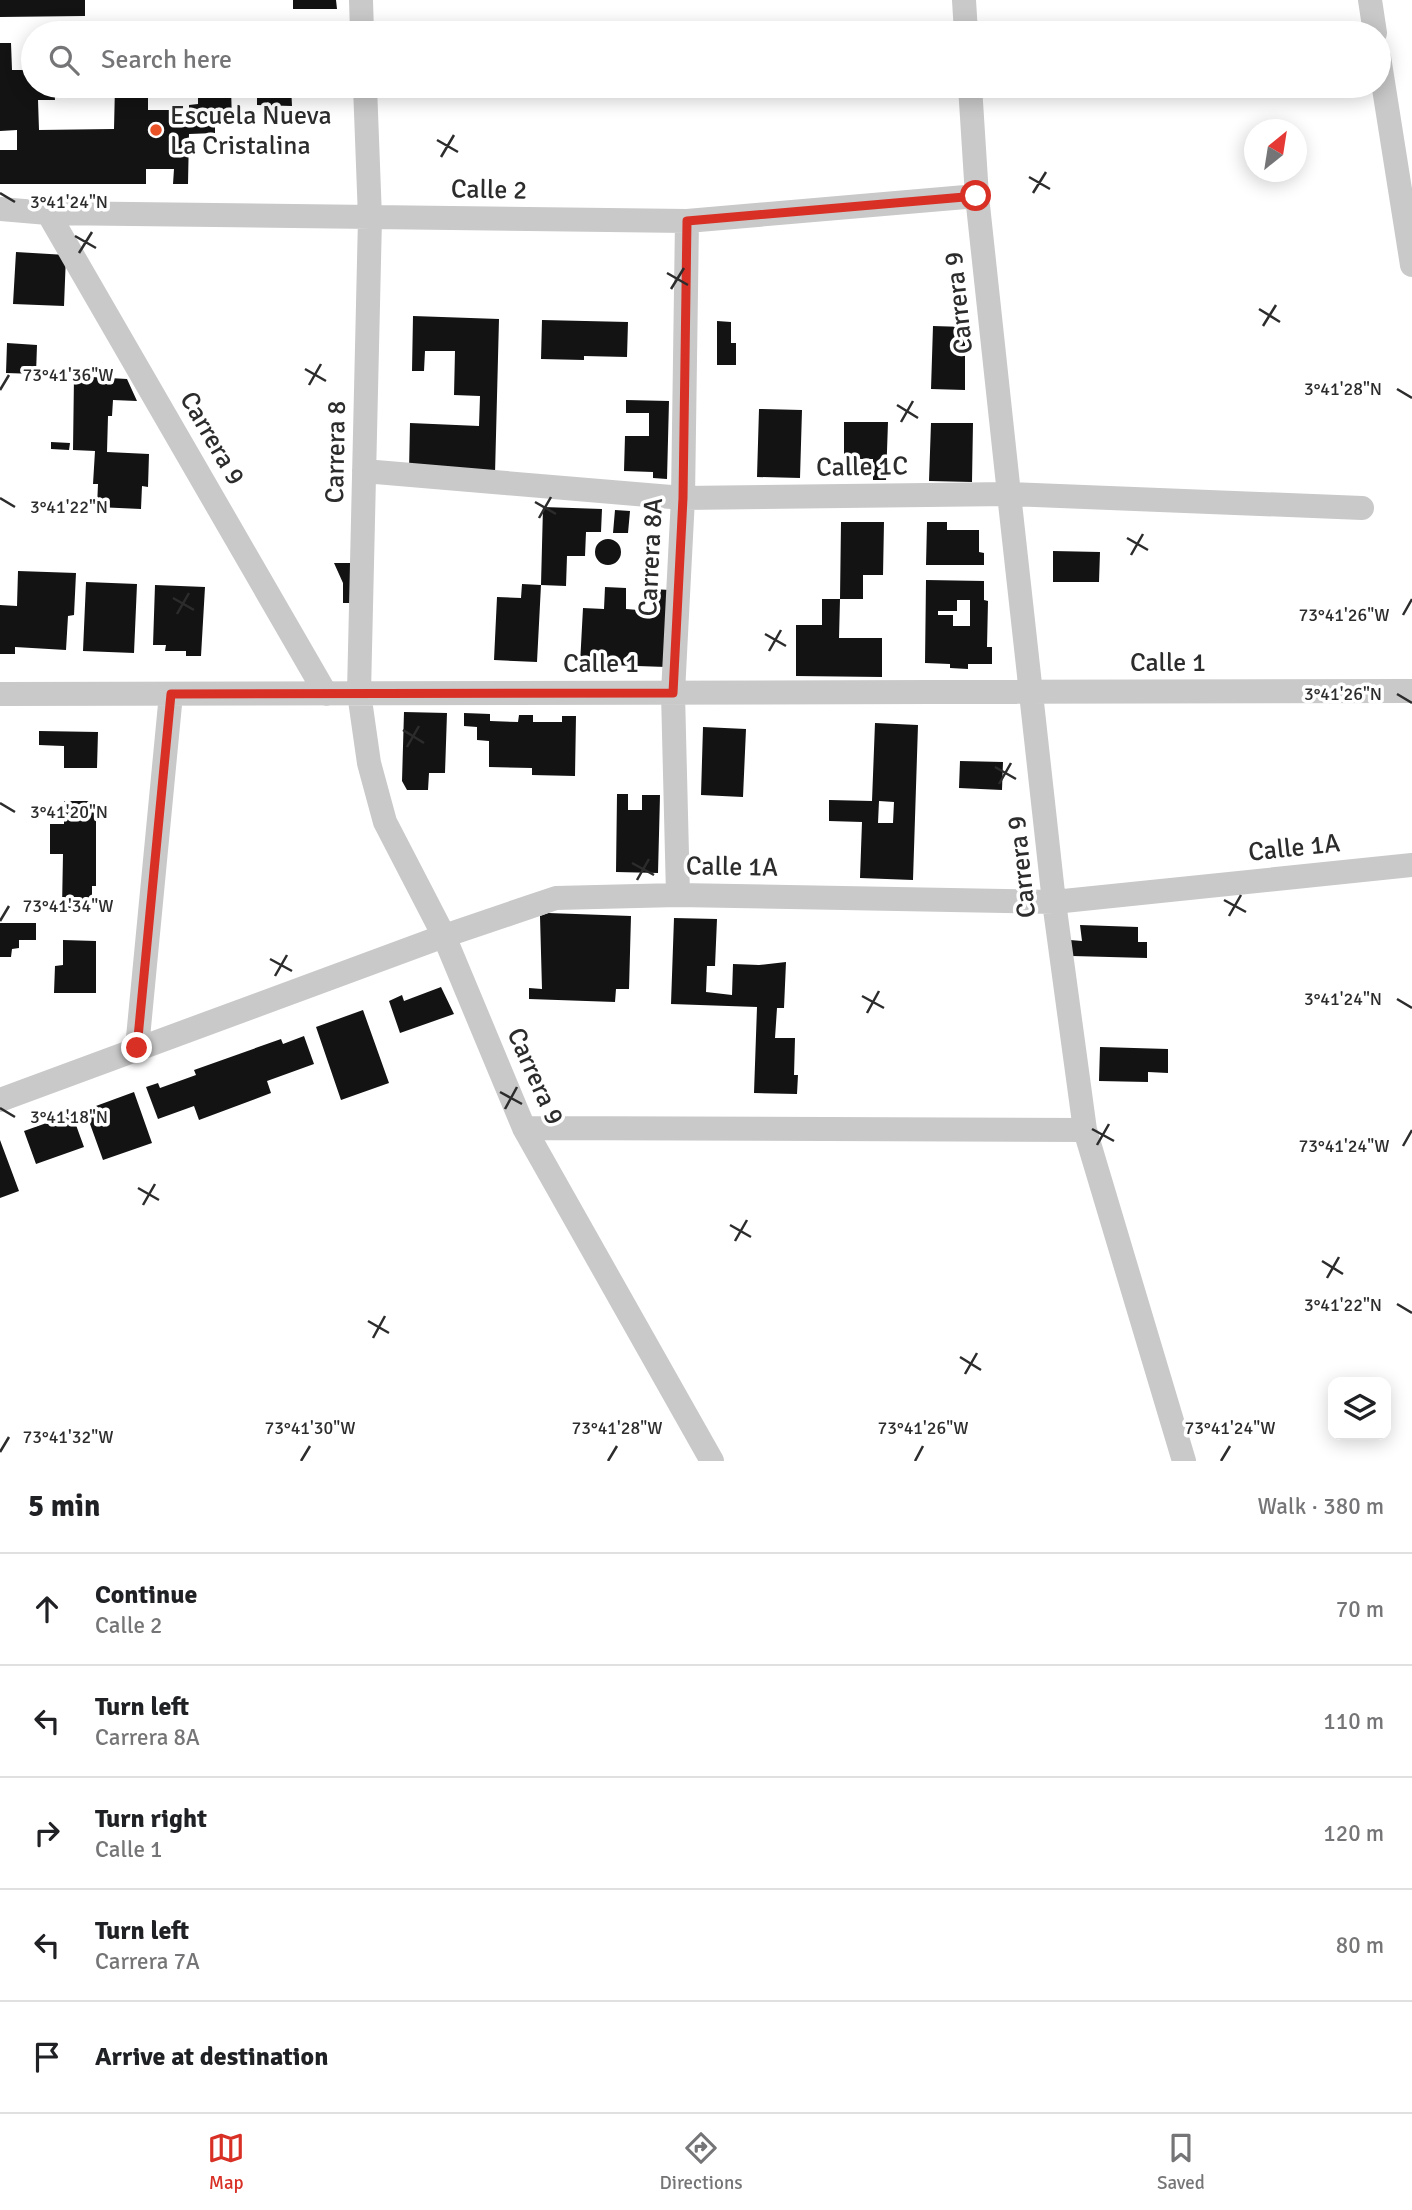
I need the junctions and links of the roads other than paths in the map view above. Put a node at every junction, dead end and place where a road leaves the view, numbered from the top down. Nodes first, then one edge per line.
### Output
1 (361, 0) edge
2 (964, 0) edge
3 (1370, 0) edge
4 (362, 21) edge
5 (965, 21) edge
6 (1373, 21) edge
7 (365, 98) edge
8 (971, 98) edge
9 (1386, 98) edge
10 (976, 196) junction
11 (0, 209) edge
12 (48, 213) junction
13 (370, 218) junction
14 (687, 221) junction
15 (1412, 265) edge
16 (364, 471) junction
17 (1009, 494) junction
18 (683, 498) junction
19 (1362, 508) dead end
20 (1412, 691) edge
21 (1032, 692) junction
22 (359, 693) junction
23 (673, 693) junction
24 (0, 694) edge
25 (171, 694) junction
26 (326, 694) junction
27 (1412, 865) edge
28 (678, 895) junction
29 (1054, 902) junction
30 (444, 936) junction
31 (137, 1048) junction
32 (0, 1100) edge
33 (524, 1128) junction
34 (1084, 1130) junction
35 (712, 1461) edge
36 (1184, 1461) edge

1 - 4 street
2 - 5 street
3 - 6 street
7 - 13 street, Carrera 8
8 - 10 street, Carrera 9
9 - 15 street
10 - 14 street, Calle 2
10 - 17 street, Carrera 9
11 - 12 street, Calle 2
12 - 13 street, Calle 2
12 - 26 street, Carrera 9
13 - 14 street, Calle 2
13 - 16 street, Carrera 8
14 - 18 street, Carrera 8A
16 - 18 street, Calle 1C
16 - 22 street, Carrera 8
17 - 18 street, Calle 1C
17 - 19 street, Calle 1C
17 - 21 street, Carrera 9
18 - 23 street, Carrera 8A
20 - 21 street, Calle 1
21 - 23 street, Calle 1
21 - 29 street, Carrera 9
22 - 23 street, Calle 1
22 - 26 street, Calle 1
22 - 30 street, Carrera 9
23 - 28 street, Carrera 8A
24 - 25 street, Calle 1
25 - 26 street, Calle 1
25 - 31 street
27 - 29 street, Calle 1A
28 - 29 street, Calle 1A
28 - 30 street, Calle 1A
29 - 34 street, Carrera 9
30 - 31 street, Calle 1A
30 - 33 street, Carrera 9
31 - 32 street, Calle 1A
33 - 34 street
33 - 35 street, Carrera 9
34 - 36 street, Carrera 9

